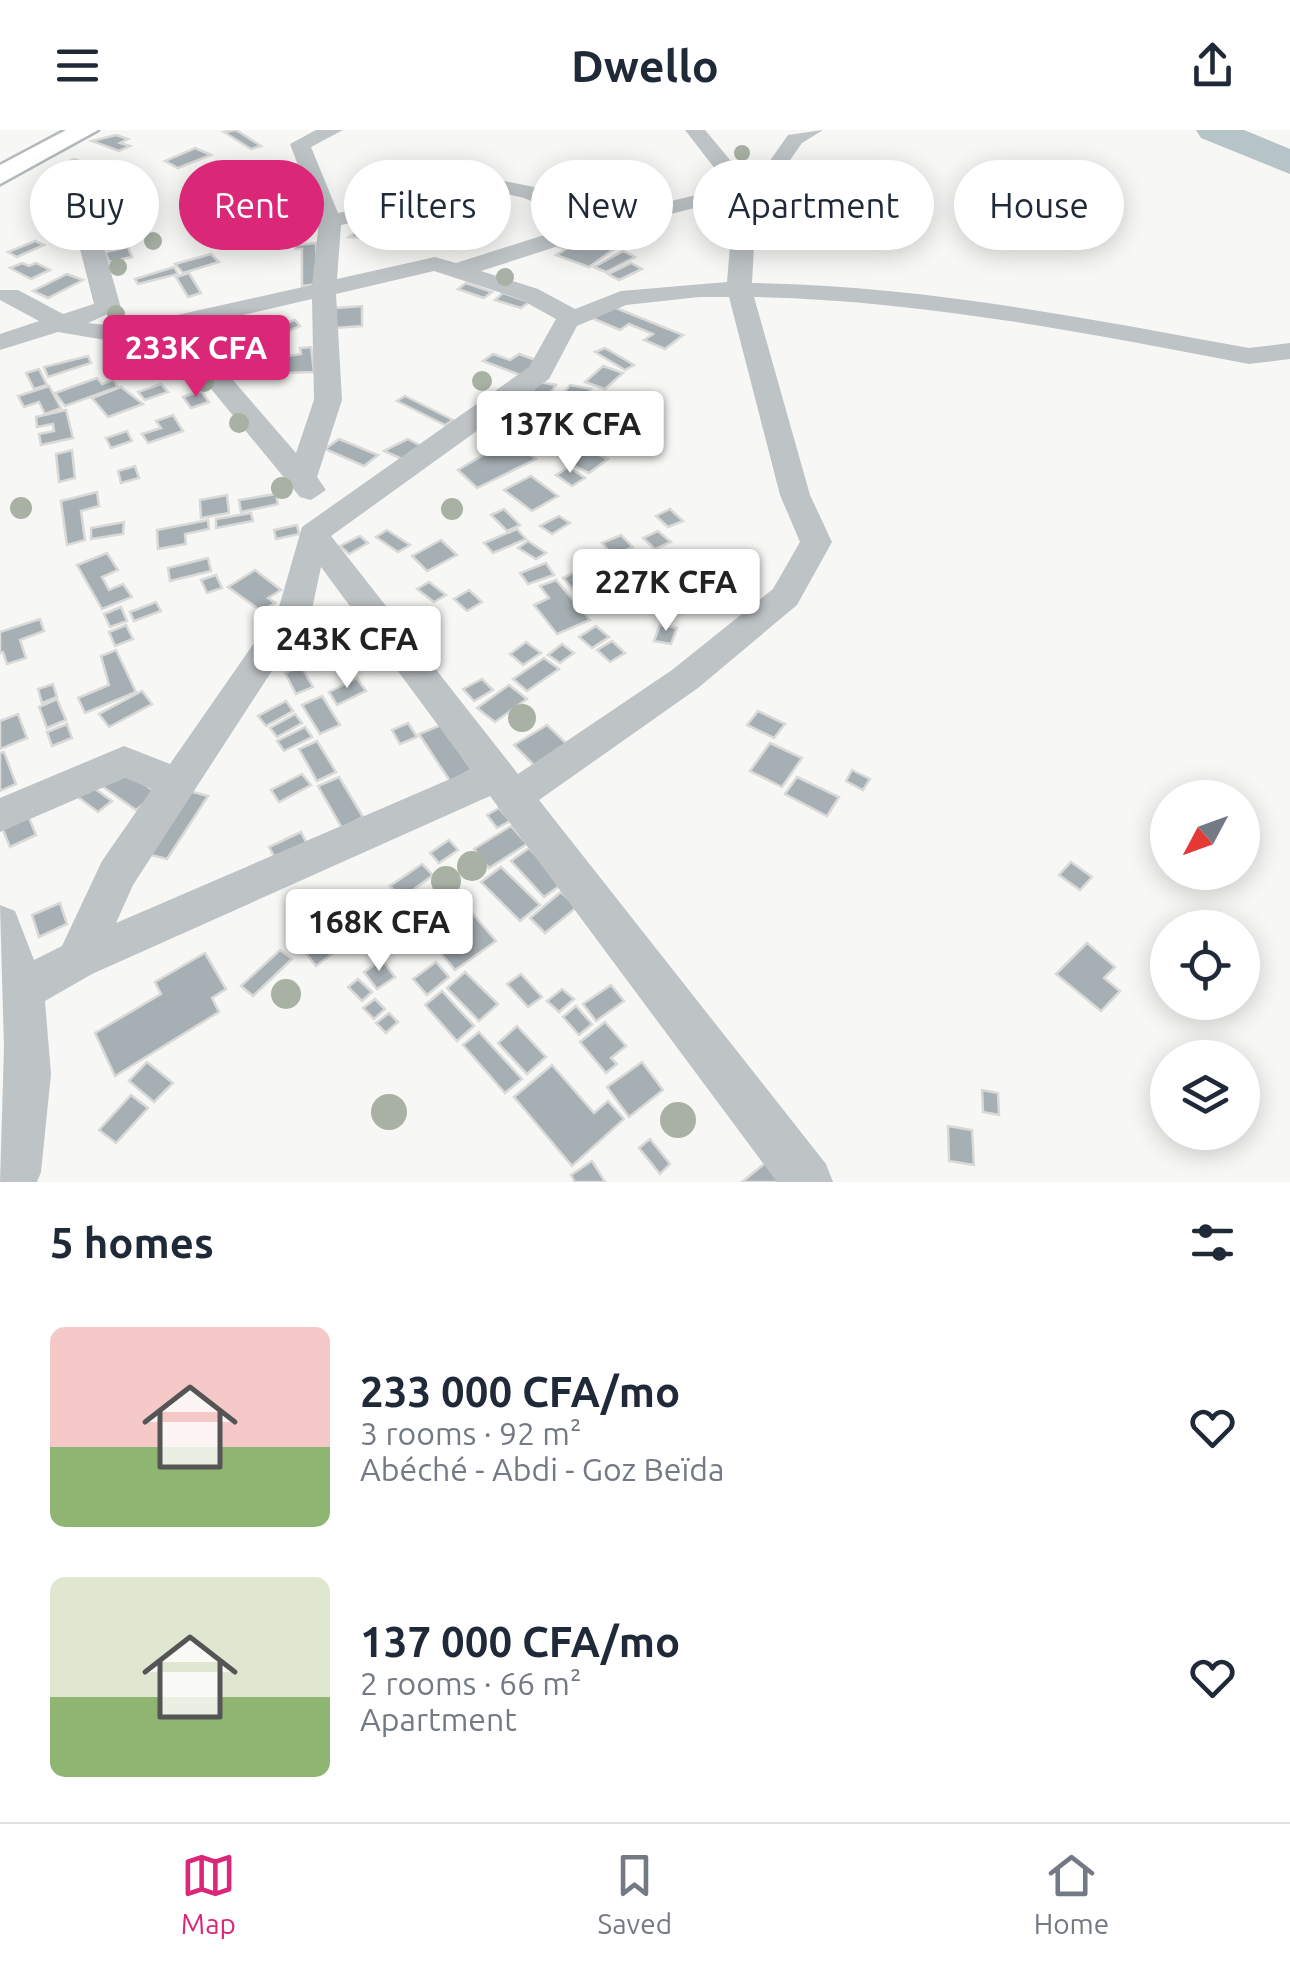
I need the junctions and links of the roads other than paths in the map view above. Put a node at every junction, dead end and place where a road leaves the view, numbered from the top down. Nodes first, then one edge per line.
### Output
1 (61, 130) edge
2 (85, 130) edge
3 (333, 130) edge
4 (695, 130) edge
5 (813, 130) edge
6 (716, 160) edge
7 (780, 160) edge
8 (0, 162) edge
9 (0, 176) edge
10 (531, 193) edge
11 (330, 221) junction
12 (531, 247) edge
13 (92, 250) edge
14 (742, 250) edge
15 (456, 271) junction
16 (740, 288) junction
17 (324, 290) junction
18 (8, 295) dead end
19 (572, 318) junction
20 (66, 324) junction
21 (174, 326) junction
22 (0, 342) edge
23 (1290, 350) edge
24 (302, 477) junction
25 (321, 527) junction
26 (175, 782) junction
27 (505, 786) junction
28 (0, 816) edge
29 (0, 924) edge
30 (76, 960) junction
31 (14, 982) edge
32 (8, 1182) edge
33 (808, 1182) edge

1 - 8 main road
2 - 9 main road
3 - 11 street
4 - 6 street
5 - 7 street
10 - 11 street
11 - 17 street
12 - 15 street
13 - 20 street
14 - 16 street
15 - 17 street
15 - 19 street
16 - 19 street
16 - 23 street
16 - 27 street
17 - 21 street
17 - 24 street
18 - 20 street
19 - 25 street
20 - 21 street
20 - 22 street
21 - 24 street
24 - 25 street
25 - 26 street
25 - 27 street
26 - 28 street
26 - 30 street
27 - 30 street
27 - 33 street
29 - 31 street
30 - 31 street
31 - 32 street

